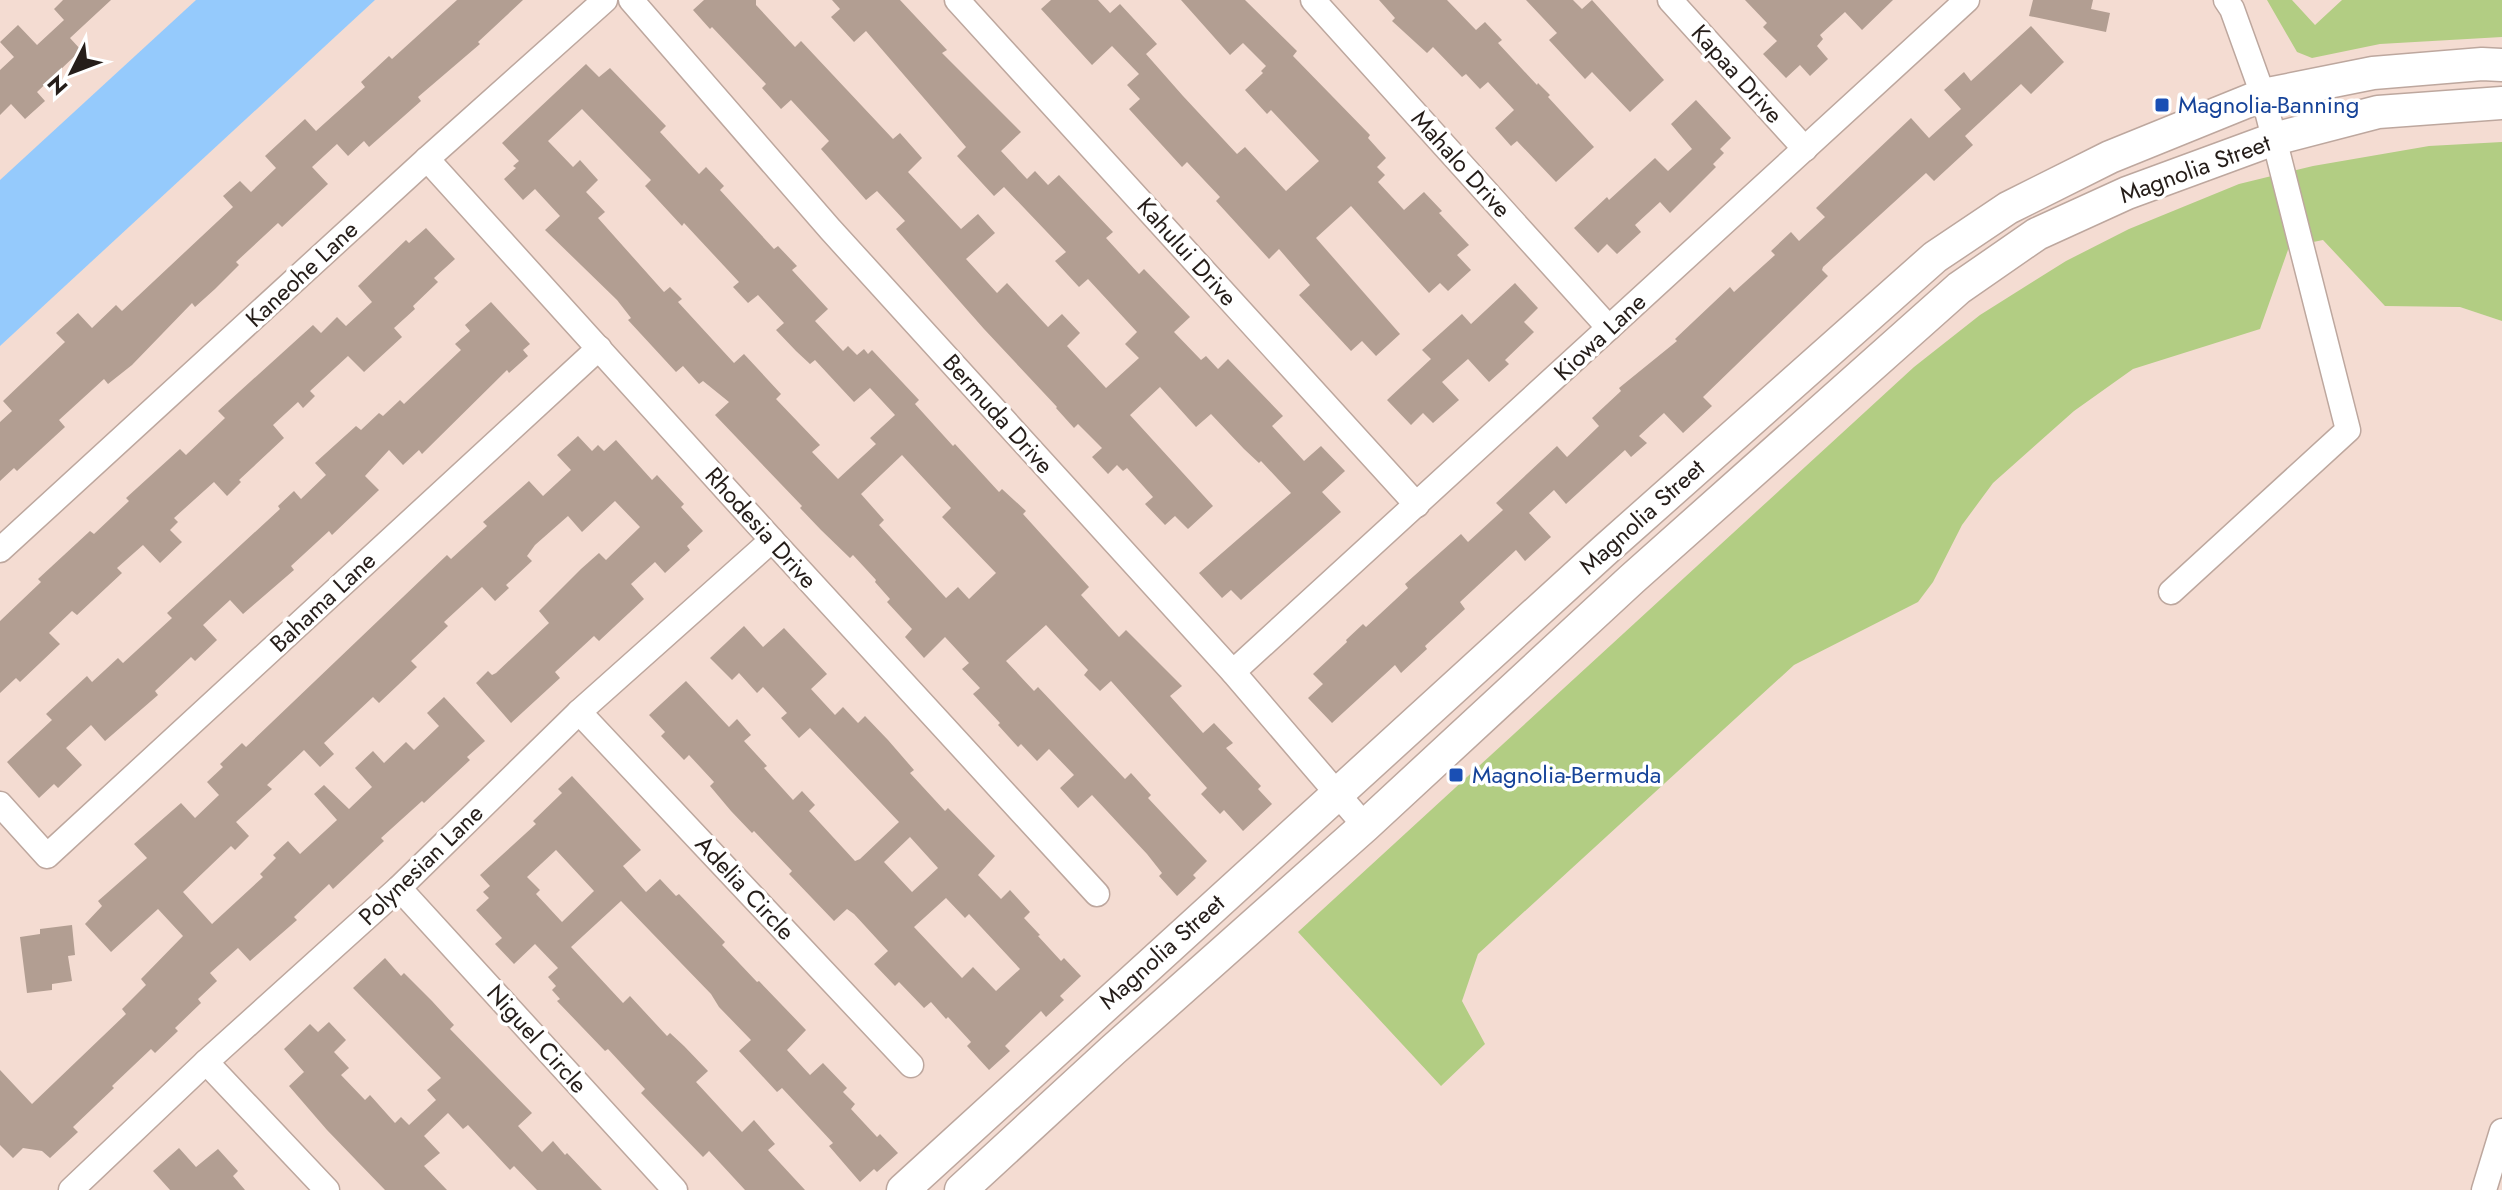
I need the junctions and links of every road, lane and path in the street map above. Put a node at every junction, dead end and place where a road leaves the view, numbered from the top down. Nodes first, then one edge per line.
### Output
1 (605, 0) edge
2 (631, 0) edge
3 (957, 0) edge
4 (1313, 0) edge
5 (1670, 0) edge
6 (1967, 0) edge
7 (2226, 0) edge
8 (2502, 65) edge
9 (2263, 95) junction
10 (2502, 103) edge
11 (2274, 139) junction
12 (1805, 149) junction
13 (427, 159) junction
14 (1609, 328) junction
15 (599, 348) junction
16 (1417, 505) junction
17 (772, 540) junction
18 (0, 550) edge
19 (2171, 592) dead end
20 (1233, 672) junction
21 (579, 712) junction
22 (1338, 795) junction
23 (0, 804) edge
24 (1365, 826) junction
25 (399, 888) junction
26 (1097, 894) dead end
27 (206, 1062) junction
28 (911, 1065) dead end
29 (2502, 1131) edge
30 (71, 1190) edge
31 (327, 1190) edge
32 (675, 1190) edge
33 (903, 1190) edge
34 (961, 1190) edge
35 (2484, 1190) edge

1 - 13 street, Kaneohe Lane
2 - 20 street, Bermuda Drive
3 - 16 street, Kahului Drive
4 - 14 street, Mahalo Drive
5 - 12 street, Kapaa Drive
6 - 12 street, Kiowa Lane
7 - 9 street
8 - 9 main road, Magnolia Street
9 - 11 street
9 - 22 main road, Magnolia Street
10 - 11 main road, Magnolia Street
11 - 19 street
11 - 24 main road, Magnolia Street
12 - 14 street, Kiowa Lane
13 - 15 street, Rhodesia Drive
13 - 18 street, Kaneohe Lane
14 - 16 street, Kiowa Lane
15 - 17 street, Rhodesia Drive
15 - 23 street, Bahama Lane
16 - 20 street, Kiowa Lane
17 - 21 street, Polynesian Lane
17 - 26 street, Rhodesia Drive
20 - 22 street, Bermuda Drive
21 - 25 street, Polynesian Lane
21 - 28 street, Adelia Circle
22 - 24 street, Bermuda Drive
22 - 33 main road, Magnolia Street
24 - 34 main road, Magnolia Street
25 - 27 street, Polynesian Lane
25 - 32 street, Niguel Circle
27 - 30 street, Polynesian Lane
27 - 31 street
29 - 35 street

